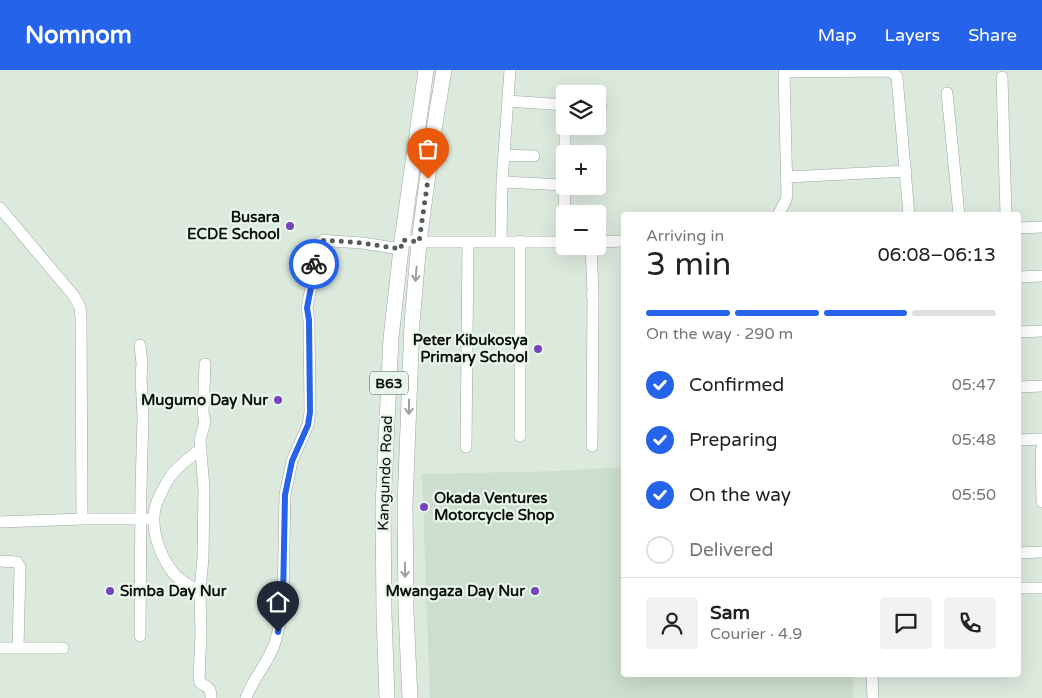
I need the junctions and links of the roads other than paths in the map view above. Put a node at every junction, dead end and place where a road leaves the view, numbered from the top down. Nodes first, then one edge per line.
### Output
1 (426, 70) edge
2 (444, 70) edge
3 (510, 70) edge
4 (1002, 77) dead end
5 (947, 93) dead end
6 (508, 101) junction
7 (556, 104) edge
8 (504, 155) junction
9 (534, 156) dead end
10 (906, 171) junction
11 (787, 177) junction
12 (502, 182) junction
13 (556, 185) edge
14 (0, 208) edge
15 (780, 212) edge
16 (909, 212) edge
17 (959, 212) edge
18 (1006, 212) edge
19 (1042, 227) edge
20 (1021, 228) edge
21 (520, 241) junction
22 (621, 241) edge
23 (419, 242) junction
24 (468, 242) junction
25 (500, 242) junction
26 (556, 242) edge
27 (606, 242) edge
28 (401, 245) junction
29 (591, 255) edge
30 (1042, 276) edge
31 (1021, 277) edge
32 (1042, 331) edge
33 (1021, 332) edge
34 (140, 345) dead end
35 (205, 364) dead end
36 (1042, 386) edge
37 (1021, 387) edge
38 (520, 436) dead end
39 (1042, 439) edge
40 (1021, 440) edge
41 (592, 446) dead end
42 (1042, 447) edge
43 (201, 448) junction
44 (466, 448) dead end
45 (1042, 502) edge
46 (154, 518) junction
47 (82, 519) junction
48 (141, 520) junction
49 (0, 522) edge
50 (1042, 552) edge
51 (1021, 553) edge
52 (0, 561) edge
53 (1021, 588) edge
54 (1042, 588) edge
55 (200, 592) junction
56 (140, 636) dead end
57 (0, 648) edge
58 (18, 648) junction
59 (63, 648) dead end
60 (872, 677) edge
61 (211, 698) edge
62 (246, 698) edge
63 (387, 698) edge
64 (410, 698) edge
65 (873, 698) edge

1 - 28 highway, Kangundo Road / B63
2 - 23 highway, Kangundo Road / B63
3 - 6 street
4 - 18 street
5 - 17 street
6 - 7 street
6 - 8 street
8 - 9 street
8 - 12 street
10 - 11 street
10 - 11 street
10 - 16 street
11 - 15 street
12 - 13 street
12 - 25 street
14 - 47 street
19 - 20 street
21 - 25 street
21 - 26 street
21 - 38 street
22 - 27 street
23 - 24 street
23 - 28 street
23 -> 64 highway, Kangundo Road / B63
24 - 25 street
24 - 44 street
28 - 62 street
28 - 63 highway, Kangundo Road / B63
29 - 41 street
30 - 31 street
32 - 33 street
34 - 48 street
35 - 43 street
36 - 37 street
39 - 40 street
42 - 45 street
43 - 46 street
43 - 55 street
46 - 48 street
46 - 55 street
47 - 48 street
47 - 49 street
48 - 56 street
50 - 51 street
52 - 58 street
53 - 54 street
55 - 61 street
57 - 58 street
58 - 59 street
60 - 65 street

